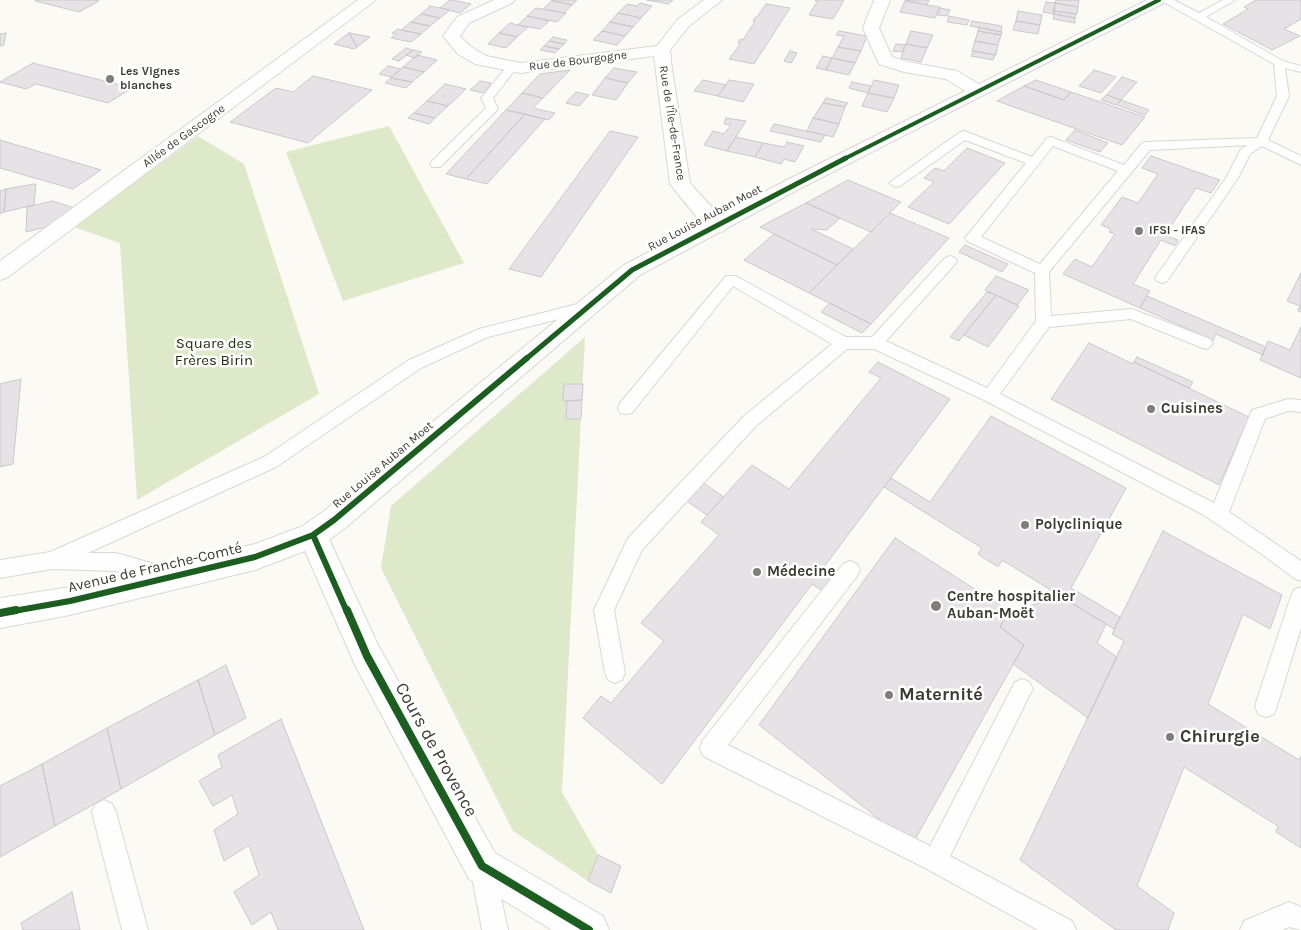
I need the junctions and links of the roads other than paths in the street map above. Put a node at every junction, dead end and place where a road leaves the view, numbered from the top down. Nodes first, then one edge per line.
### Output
1 (368, 0) edge
2 (507, 0) edge
3 (714, 0) edge
4 (882, 0) edge
5 (1159, 0) edge
6 (1165, 0) edge
7 (1230, 0) edge
8 (1198, 17) junction
9 (662, 50) junction
10 (1278, 63) junction
11 (513, 66) junction
12 (1301, 69) edge
13 (978, 91) junction
14 (1261, 141) junction
15 (1301, 161) edge
16 (1034, 162) junction
17 (436, 164) dead end
18 (1126, 170) junction
19 (895, 182) dead end
20 (716, 226) junction
21 (950, 260) dead end
22 (1042, 271) junction
23 (0, 272) edge
24 (1162, 278) dead end
25 (589, 306) junction
26 (1044, 322) junction
27 (843, 343) junction
28 (876, 343) junction
29 (1204, 343) dead end
30 (990, 396) junction
31 (1301, 406) edge
32 (626, 408) dead end
33 (1218, 516) junction
34 (313, 535) junction
35 (52, 560) junction
36 (0, 569) edge
37 (850, 570) dead end
38 (1301, 572) edge
39 (168, 577) junction
40 (1301, 596) edge
41 (0, 601) edge
42 (70, 601) junction
43 (0, 613) edge
44 (615, 673) dead end
45 (1022, 689) dead end
46 (1266, 706) dead end
47 (104, 812) dead end
48 (935, 861) junction
49 (482, 866) junction
50 (1301, 919) edge
51 (135, 930) edge
52 (495, 930) edge
53 (589, 930) edge
54 (1063, 930) edge
55 (1253, 930) edge

1 - 23 street, Allée de Gascogne
2 - 11 street, Rue de Bourgogne
3 - 9 street, Rue de l'Île-de-France
4 - 13 street
5 - 13 street, Rue Louise Auban Moet
6 - 8 lane
7 - 8 lane
8 - 10 lane
9 - 11 street, Rue de Bourgogne
9 - 20 street, Rue de l'Île-de-France
10 - 12 lane
10 - 14 lane
11 - 17 lane
13 - 20 street, Rue Louise Auban Moet
14 - 15 lane
14 - 18 lane
14 - 24 lane
16 - 18 lane
16 - 19 lane
16 - 22 lane
18 - 22 lane
20 - 25 street, Rue Louise Auban Moet
21 - 28 lane
22 - 26 lane
25 - 34 street, Rue Louise Auban Moet
25 - 35 lane
26 - 29 lane
26 - 30 lane
27 - 28 lane
27 - 32 lane
27 - 44 lane
28 - 30 lane
30 - 33 lane
31 - 33 lane
33 - 38 lane
34 - 39 street, Avenue de Franche-Comté
34 - 49 street, Cours de Provence
35 - 36 lane
35 - 39 lane
37 - 48 lane
39 - 42 street, Avenue de Franche-Comté
40 - 46 lane
41 - 42 street, Avenue de Franche-Comté
42 - 43 street, Avenue de Franche-Comté
45 - 48 lane
47 - 51 lane
48 - 54 lane
49 - 52 lane
49 - 53 street
50 - 55 lane

